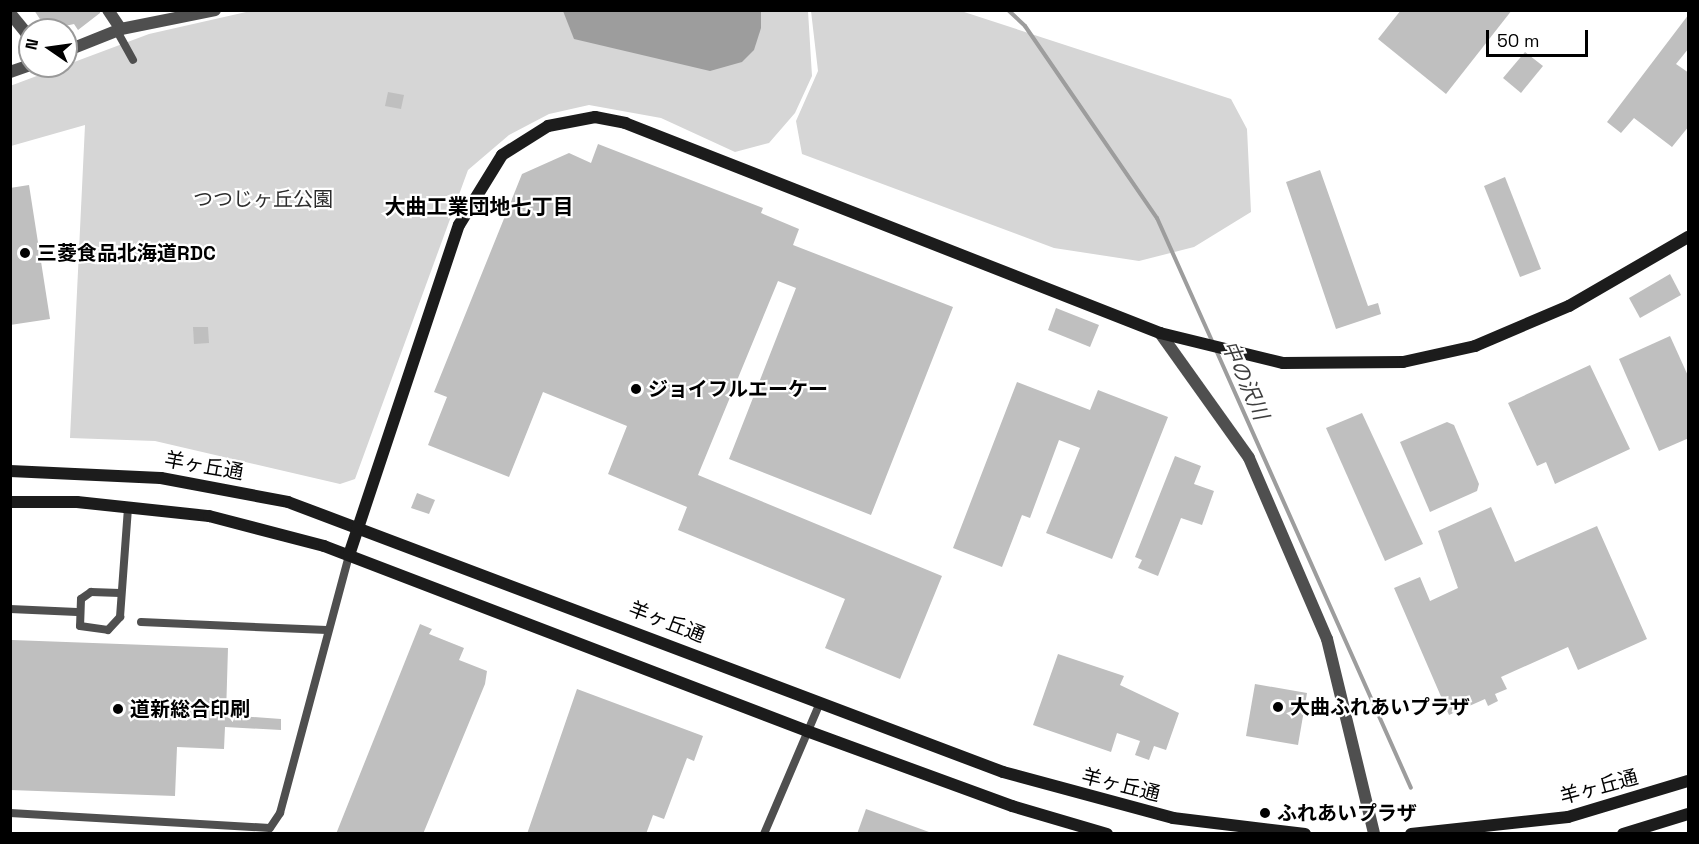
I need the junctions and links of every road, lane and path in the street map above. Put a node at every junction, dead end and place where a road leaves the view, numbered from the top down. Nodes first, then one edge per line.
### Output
1 (108, 10) edge
2 (215, 10) edge
3 (200, 11) edge
4 (119, 30) junction
5 (78, 46) edge
6 (133, 60) dead end
7 (1689, 237) edge
8 (1160, 333) junction
9 (10, 471) edge
10 (10, 502) edge
11 (128, 507) junction
12 (358, 525) junction
13 (349, 555) junction
14 (120, 593) junction
15 (10, 609) edge
16 (77, 612) junction
17 (141, 622) dead end
18 (327, 630) junction
19 (820, 703) junction
20 (807, 732) junction
21 (1689, 781) edge
22 (10, 813) edge
23 (1689, 814) edge
24 (209, 830) edge
25 (764, 834) edge
26 (1107, 834) edge
27 (1305, 834) edge
28 (1374, 834) edge
29 (1411, 834) edge
30 (1623, 834) edge

1 - 4 street
2 - 3 street
3 - 4 street
4 - 5 street
4 - 6 lane
7 - 8 main road
8 - 12 main road
8 - 28 street
9 - 12 main road, 羊ヶ丘通
10 - 11 main road
11 - 13 main road
11 - 14 lane
12 - 13 main road
12 - 19 main road, 羊ヶ丘通
13 - 18 lane
13 - 20 main road
14 - 16 lane
14 - 16 lane
15 - 16 lane
17 - 18 lane
18 - 24 lane
19 - 20 lane
19 - 27 main road, 羊ヶ丘通
20 - 25 lane
20 - 26 main road
21 - 29 main road, 羊ヶ丘通
22 - 24 lane
23 - 30 main road

